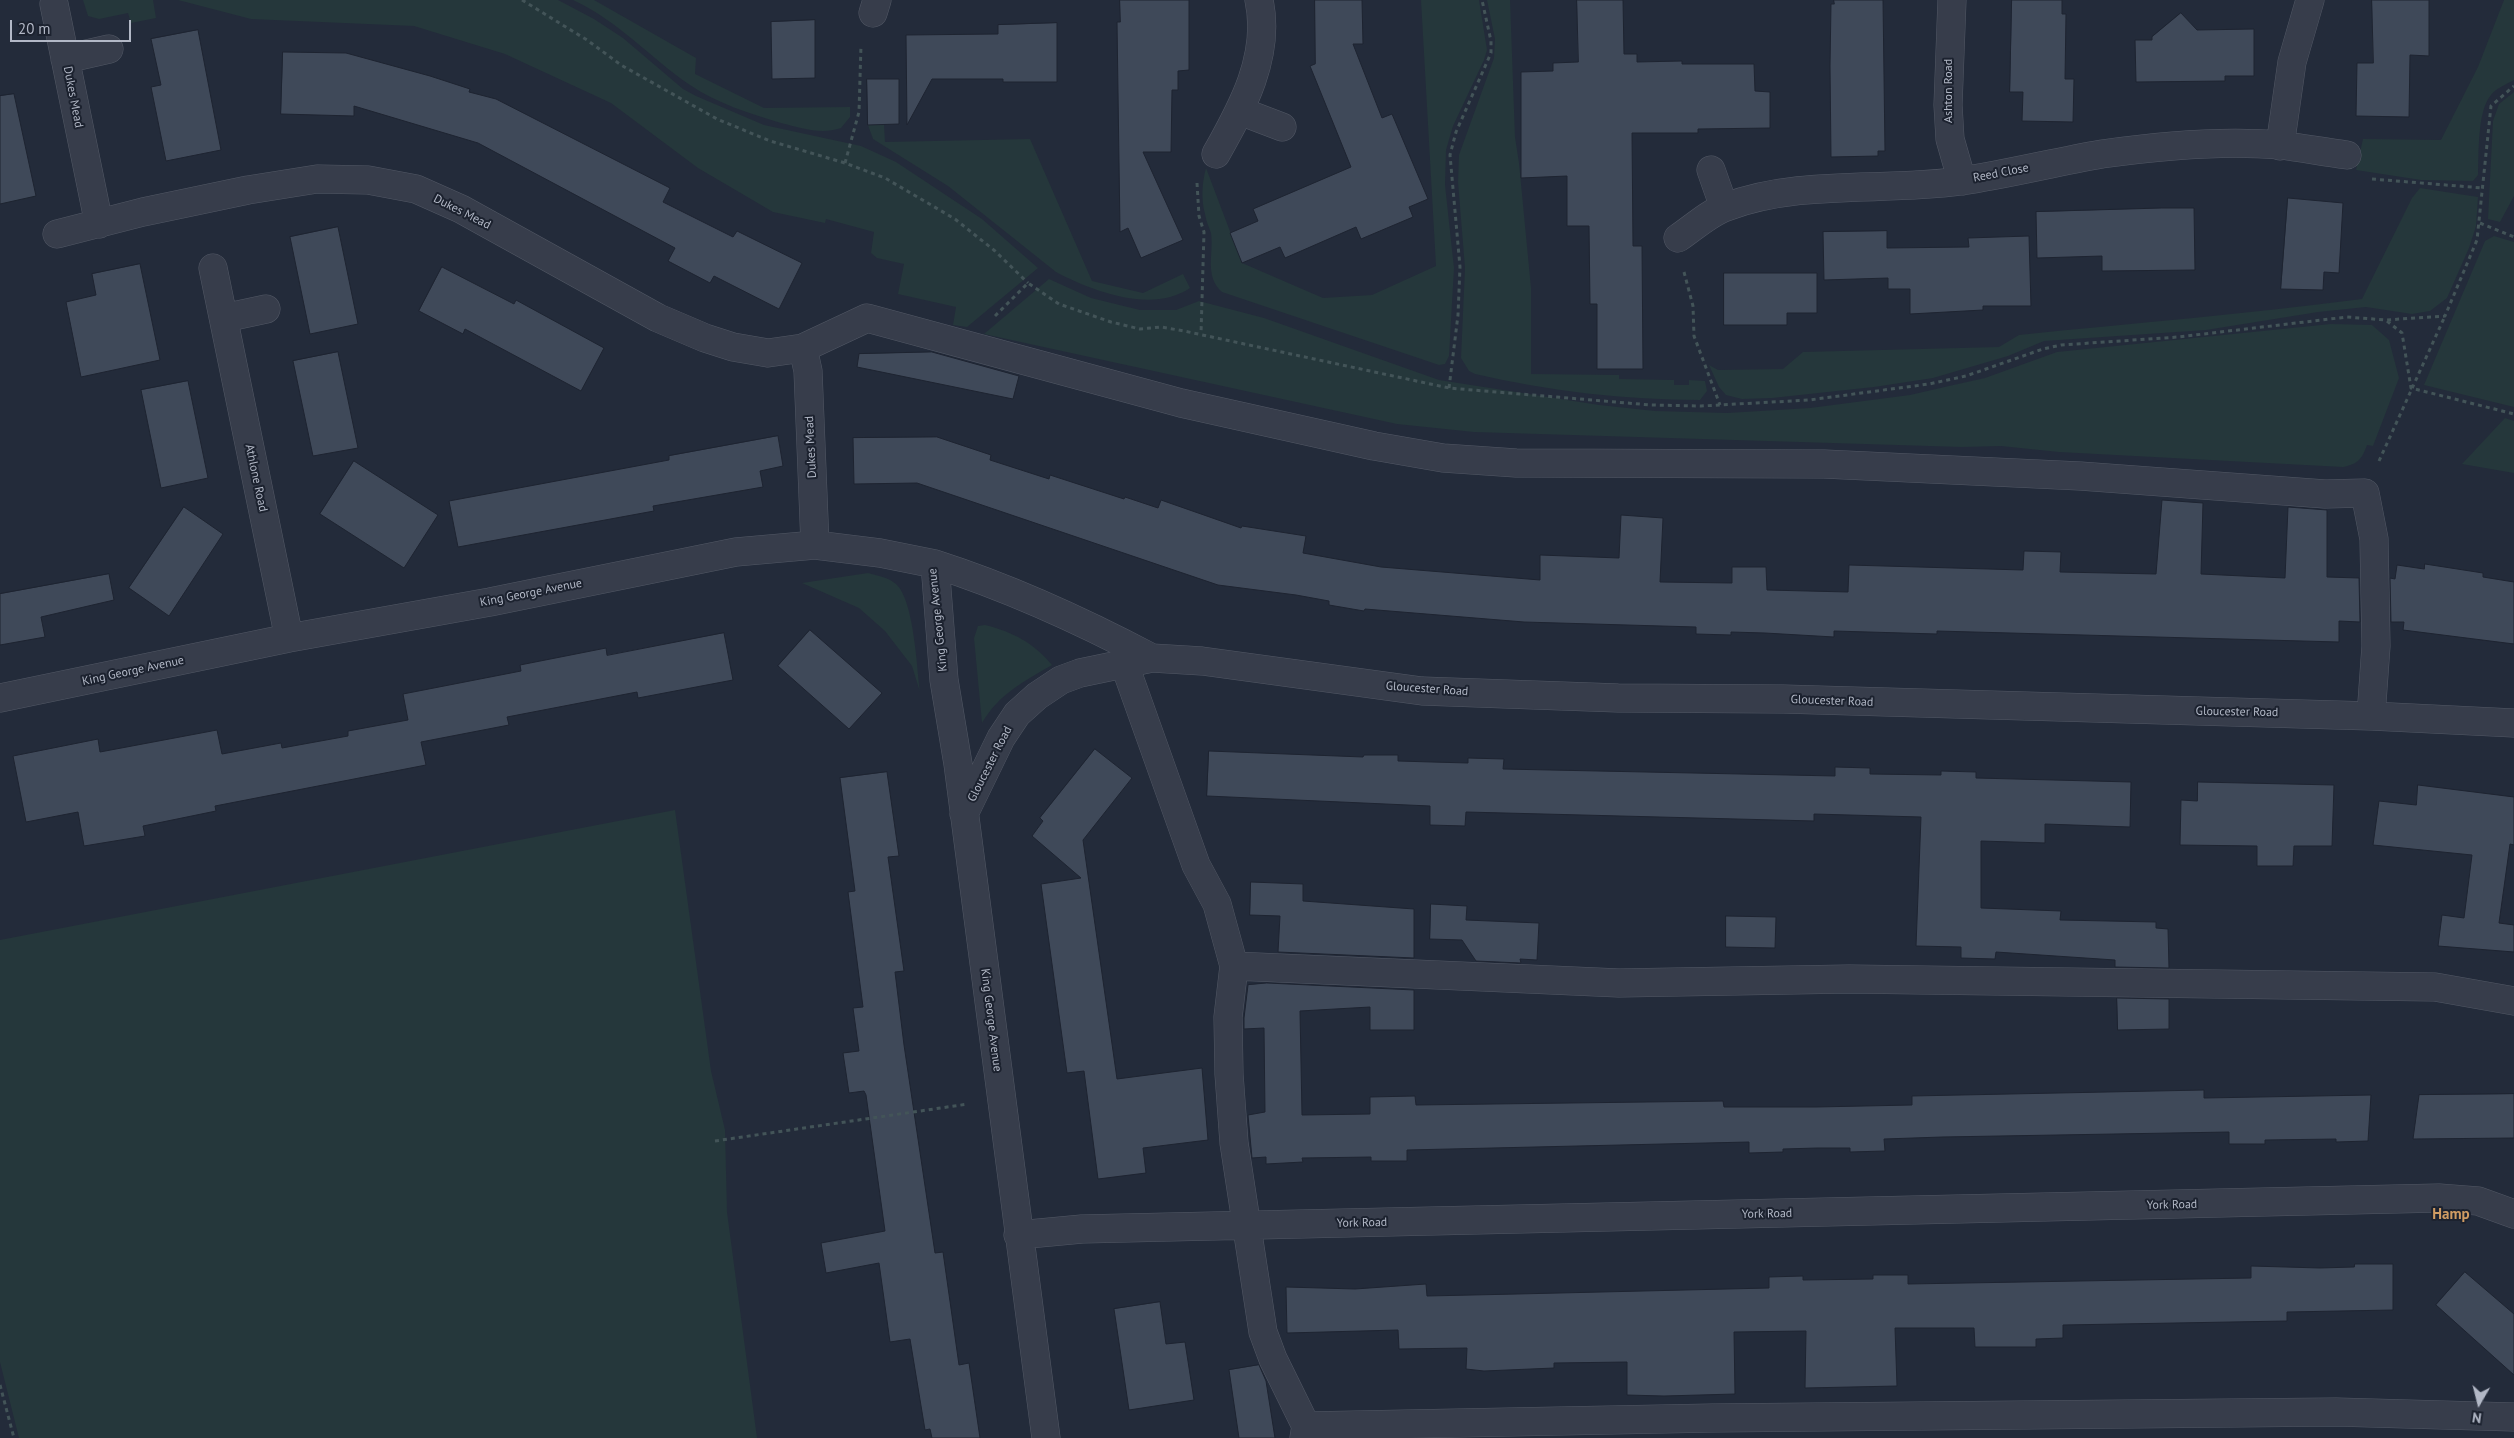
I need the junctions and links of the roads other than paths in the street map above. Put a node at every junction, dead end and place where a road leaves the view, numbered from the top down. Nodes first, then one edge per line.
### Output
1 (1259, 0) edge
2 (1952, 0) edge
3 (2310, 0) edge
4 (54, 4) dead end
5 (109, 49) dead end
6 (65, 58) junction
7 (1240, 111) junction
8 (1282, 127) dead end
9 (2280, 146) junction
10 (1216, 154) road end
11 (2347, 155) dead end
12 (1711, 170) dead end
13 (1962, 181) junction
14 (1724, 208) junction
15 (99, 224) junction
16 (57, 234) dead end
17 (1678, 238) road end
18 (213, 268) dead end
19 (266, 309) dead end
20 (224, 318) junction
21 (803, 348) junction
22 (815, 546) junction
23 (934, 564) junction
24 (289, 638) junction
25 (1152, 658) junction
26 (1124, 663) junction
27 (0, 698) edge
28 (2371, 716) junction
29 (2514, 723) edge
30 (964, 814) junction
31 (1234, 966) junction
32 (2514, 1001) edge
33 (2514, 1214) edge
34 (1247, 1225) junction
35 (1018, 1235) junction
36 (2514, 1417) edge
37 (1305, 1432) edge
38 (1046, 1438) edge

1 - 7 street
2 - 13 street, Ashton Road
3 - 9 street
4 - 6 street, Dukes Mead
5 - 6 street, Dukes Mead
6 - 15 street, Dukes Mead
7 - 8 street
7 - 10 street
9 - 11 street, Reed Close
9 - 13 street, Reed Close
12 - 14 street
13 - 14 street, Reed Close
14 - 17 street, Reed Close
15 - 16 street, Dukes Mead
15 - 21 street, Dukes Mead
18 - 20 street, Athlone Road
19 - 20 street
20 - 24 street, Athlone Road
21 - 22 street, Dukes Mead
21 - 28 street, Dukes Mead
22 - 23 street, King George Avenue
22 - 24 street, King George Avenue
23 - 25 street, Gloucester Road
23 - 30 street, King George Avenue
24 - 27 street, King George Avenue
25 - 26 street, Gloucester Road
25 - 28 street, Gloucester Road
26 - 30 street, Gloucester Road
26 - 31 street
28 - 29 street, Gloucester Road
30 - 35 street, King George Avenue
31 - 32 street
31 - 34 street
33 - 34 street, York Road
34 - 35 street, York Road
34 - 37 street
35 - 38 street, King George Avenue
36 - 37 street

